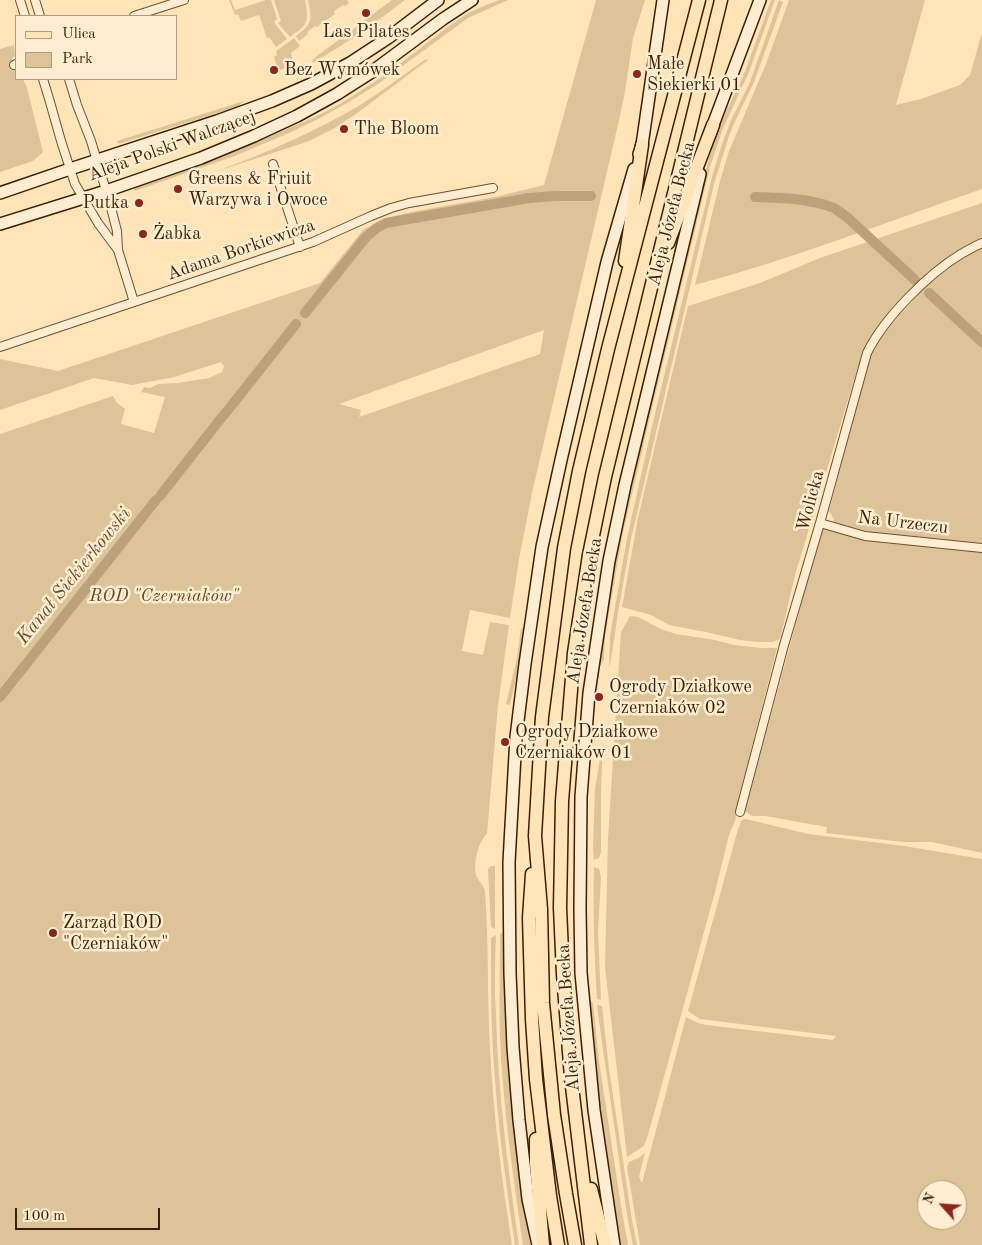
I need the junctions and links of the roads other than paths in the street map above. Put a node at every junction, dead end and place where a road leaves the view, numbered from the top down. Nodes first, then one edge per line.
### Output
1 (20, 0) edge
2 (35, 0) edge
3 (184, 0) edge
4 (438, 0) edge
5 (472, 0) edge
6 (663, 0) edge
7 (699, 0) edge
8 (721, 0) edge
9 (760, 0) edge
10 (25, 15) edge
11 (40, 15) edge
12 (137, 15) edge
13 (43, 80) edge
14 (69, 80) edge
15 (713, 125) junction
16 (642, 145) junction
17 (96, 161) junction
18 (273, 164) dead end
19 (70, 169) junction
20 (493, 188) dead end
21 (106, 191) junction
22 (0, 193) edge
23 (83, 198) junction
24 (0, 224) edge
25 (982, 243) edge
26 (300, 246) junction
27 (118, 250) junction
28 (650, 289) junction
29 (134, 302) junction
30 (620, 302) junction
31 (0, 347) edge
32 (820, 523) junction
33 (982, 548) edge
34 (740, 812) dead end
35 (535, 836) junction
36 (536, 1079) junction
37 (578, 1138) junction
38 (538, 1245) edge
39 (543, 1245) edge
40 (558, 1245) edge
41 (575, 1245) edge
42 (591, 1245) edge
43 (605, 1245) edge
44 (614, 1245) edge

1 - 10 street
2 - 11 street
3 - 12 street
4 - 17 main road, Aleja Polski Walczącej
5 - 21 main road, Aleja Polski Walczącej
6 - 16 main road
7 - 30 main road, Aleja Józefa Becka
8 - 28 main road, Aleja Józefa Becka
9 - 15 main road, Aleja Józefa Becka
13 - 19 street
14 - 17 street
15 - 28 main road
15 - 44 main road, Aleja Józefa Becka
16 - 30 main road
16 - 38 main road
17 - 19 main road, Aleja Polski Walczącej
17 - 21 street
18 - 26 street
19 - 22 main road, Aleja Polski Walczącej
19 - 23 street
20 - 26 street, Adama Borkiewicza
21 - 23 main road, Aleja Polski Walczącej
21 - 27 street
23 - 24 main road, Aleja Polski Walczącej
23 - 27 street
25 - 32 street, Wolicka
26 - 29 street, Adama Borkiewicza
27 - 29 street
28 - 37 main road, Aleja Józefa Becka
29 - 31 street, Adama Borkiewicza
30 - 35 main road, Aleja Józefa Becka
32 - 33 street, Na Urzeczu
32 - 34 street, Wolicka
35 - 36 main road
35 - 41 main road, Aleja Józefa Becka
36 - 39 main road
36 - 40 main road
37 - 42 main road, Aleja Józefa Becka
37 - 43 main road

